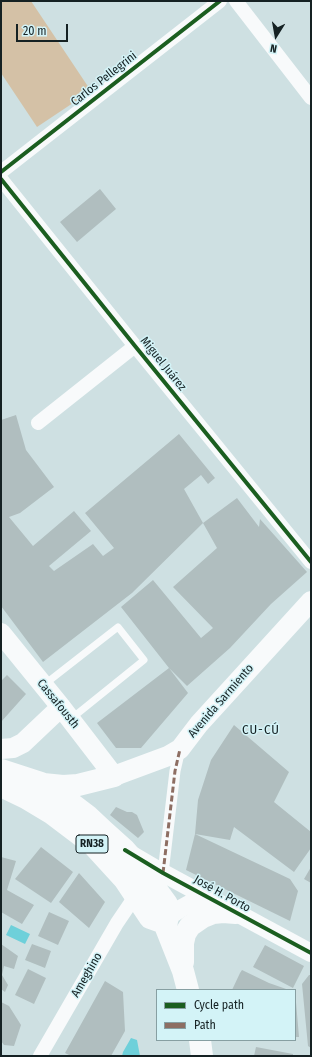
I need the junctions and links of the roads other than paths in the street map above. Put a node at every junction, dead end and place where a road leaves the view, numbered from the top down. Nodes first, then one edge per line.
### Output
1 (220, 1) edge
2 (236, 1) edge
3 (311, 98) edge
4 (1, 172) edge
5 (1, 179) edge
6 (135, 346) junction
7 (38, 423) dead end
8 (311, 562) edge
9 (311, 601) edge
10 (1, 633) edge
11 (44, 686) junction
12 (66, 713) junction
13 (180, 748) junction
14 (1, 749) edge
15 (1, 770) edge
16 (114, 776) junction
17 (1, 782) edge
18 (41, 783) junction
19 (1, 786) edge
20 (104, 831) junction
21 (125, 850) junction
22 (163, 873) junction
23 (136, 895) junction
24 (215, 902) junction
25 (236, 913) junction
26 (167, 929) junction
27 (311, 953) edge
28 (186, 981) edge
29 (200, 1041) edge
30 (40, 1056) edge
31 (202, 1056) edge

1 - 4 street, Carlos Pellegrini
2 - 3 street
5 - 6 street, Miguel Juárez
6 - 7 street
6 - 8 street, Miguel Juárez
9 - 13 main road, Avenida Sarmiento
10 - 11 main road, Cassafousth
11 - 12 main road, Cassafousth
11 - 12 lane
12 - 14 main road
12 - 16 main road, Cassafousth
13 - 16 main road, Avenida Sarmiento
13 - 22 street
15 - 18 main road, RN38
16 - 18 main road
16 - 20 main road
17 - 18 main road
18 - 20 main road, RN38
19 - 23 main road, RN38
20 - 21 main road, RN38
21 - 22 street, José H. Porto
21 - 26 main road, RN38
22 - 24 street, José H. Porto
23 - 26 main road, RN38
23 - 30 street, Ameghino
24 - 25 street, José H. Porto
24 - 26 street
25 - 27 street, José H. Porto
25 - 28 main road
26 - 28 main road, RN38
29 - 31 main road

